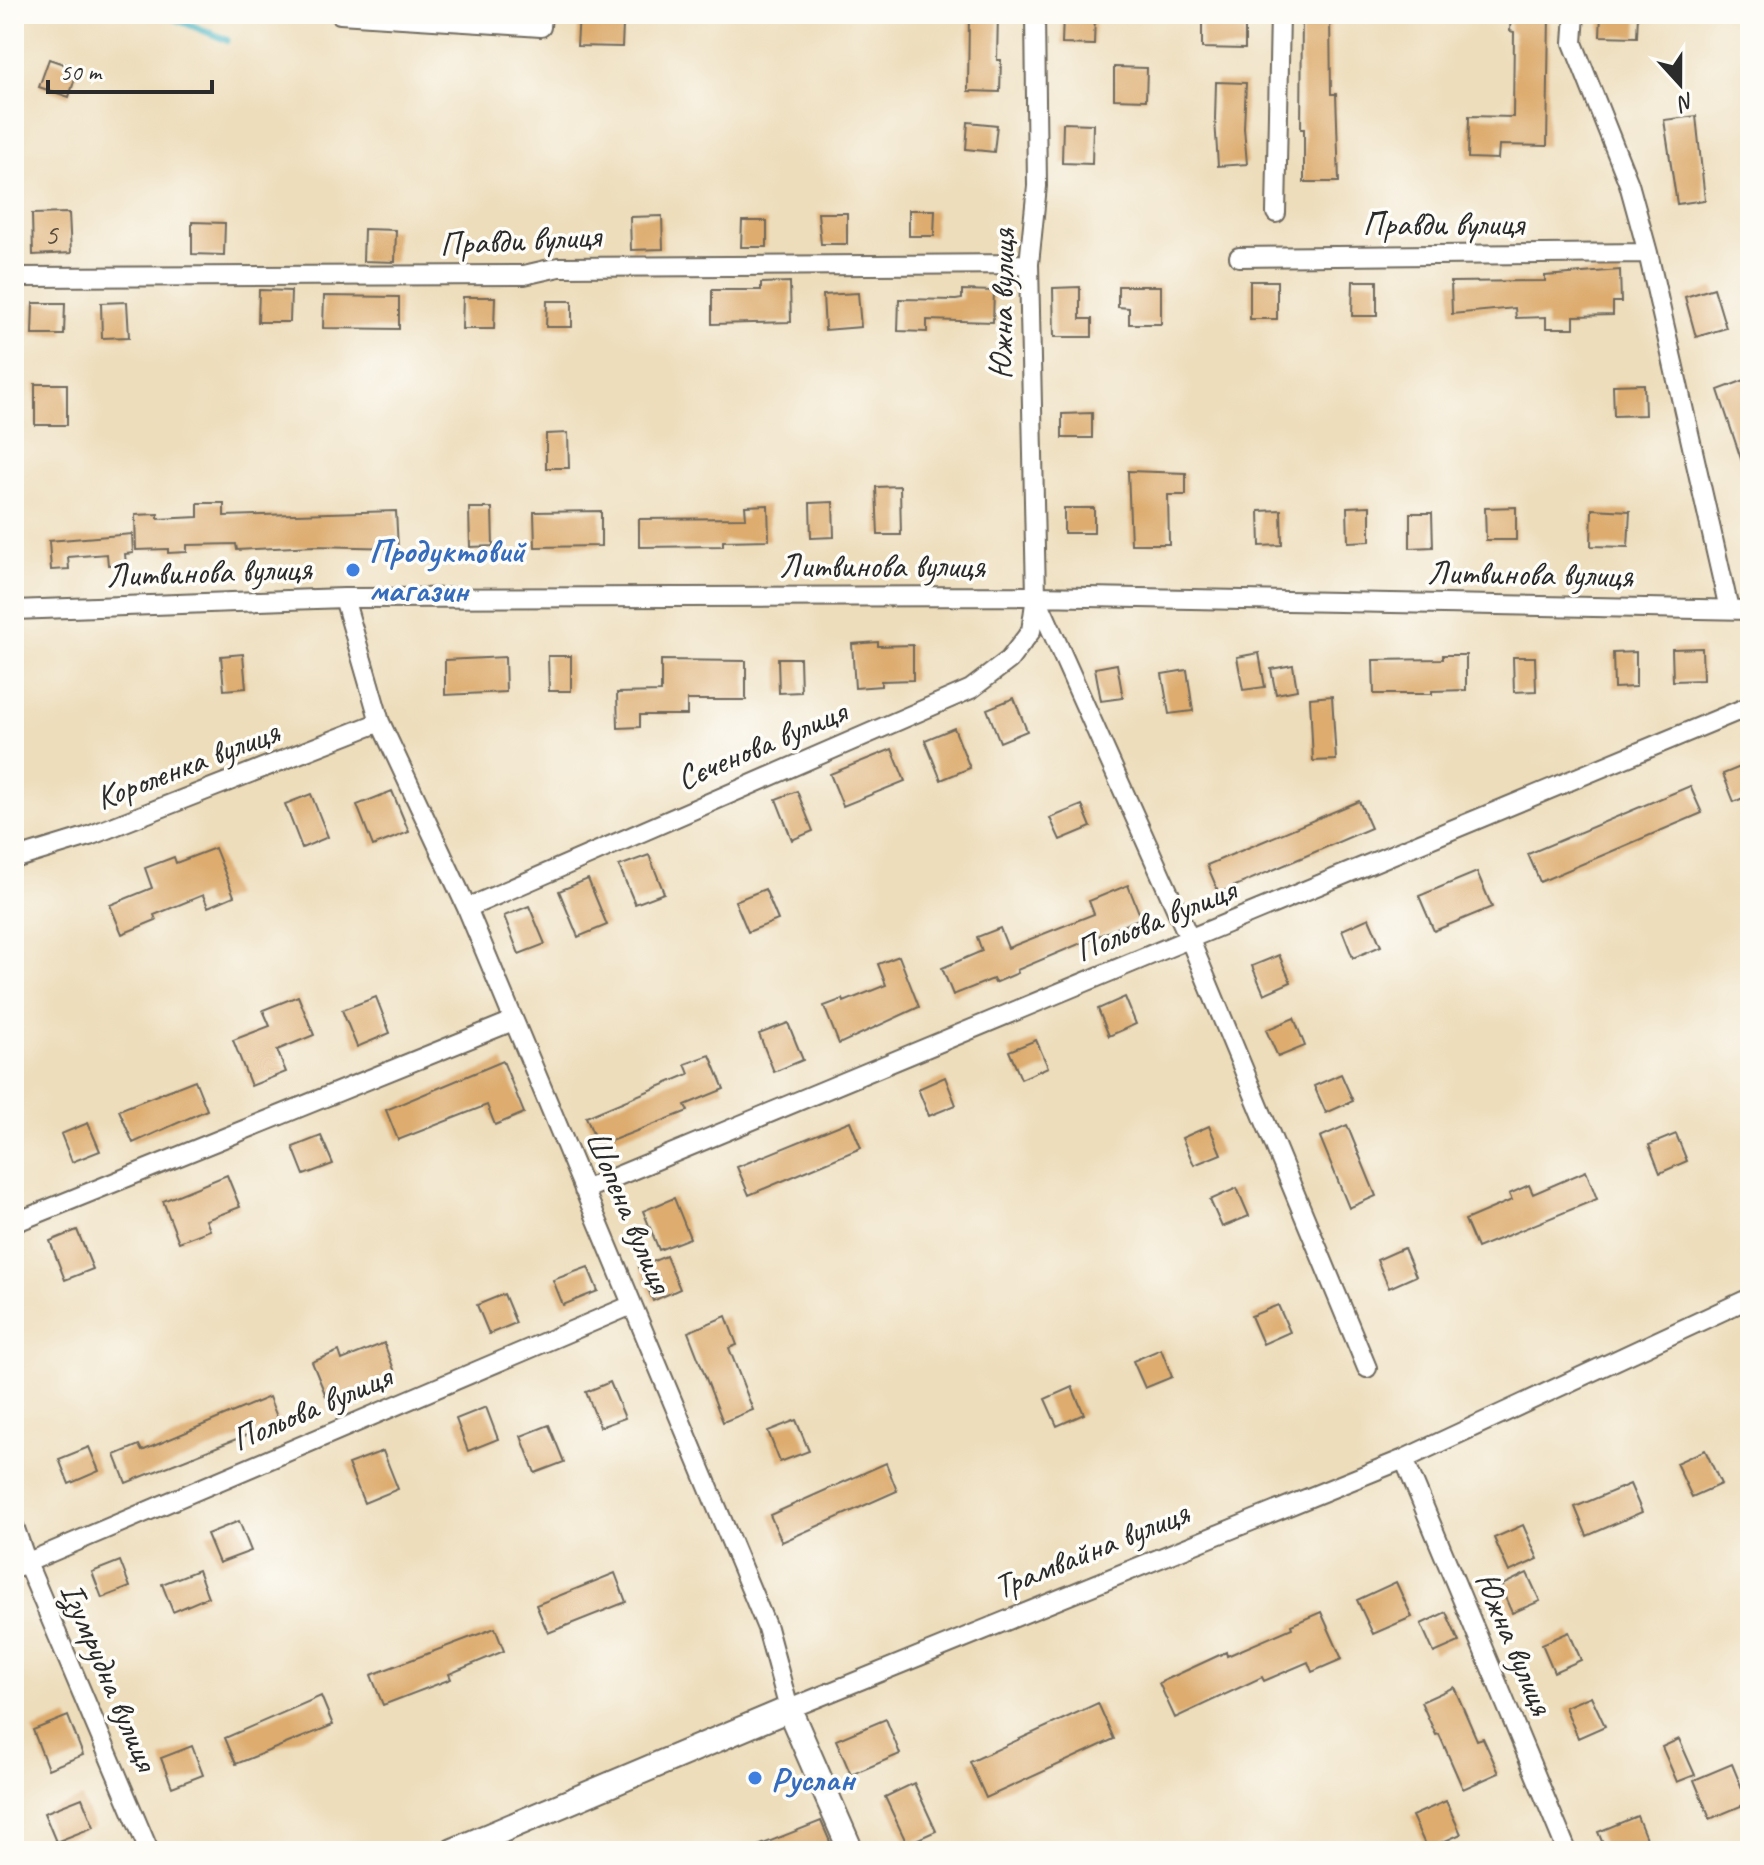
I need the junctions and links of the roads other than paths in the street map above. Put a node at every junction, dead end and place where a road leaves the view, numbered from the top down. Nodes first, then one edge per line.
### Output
1 (340, 14) edge
2 (542, 14) edge
3 (1035, 14) edge
4 (1280, 14) edge
5 (1575, 14) edge
6 (1276, 213) dead end
7 (1648, 253) junction
8 (1239, 257) dead end
9 (1029, 264) junction
10 (14, 277) edge
11 (1036, 596) junction
12 (344, 598) junction
13 (1729, 609) junction
14 (14, 610) edge
15 (1750, 610) edge
16 (1750, 706) edge
17 (380, 722) junction
18 (14, 859) edge
19 (467, 908) junction
20 (1190, 940) junction
21 (513, 1021) junction
22 (584, 1190) junction
23 (14, 1223) edge
24 (1750, 1298) edge
25 (632, 1305) junction
26 (1367, 1368) dead end
27 (1404, 1459) junction
28 (14, 1526) edge
29 (20, 1565) edge
30 (789, 1709) junction
31 (495, 1843) edge
32 (149, 1851) edge
33 (453, 1851) edge
34 (851, 1851) edge
35 (1567, 1851) edge

1 - 2 street
3 - 9 street, Южна вулиця
4 - 6 street
5 - 7 street
7 - 8 street, Правди вулиця
7 - 13 street
9 - 10 street, Правди вулиця
9 - 11 street, Южна вулиця
11 - 12 street, Литвинова вулиця
11 - 13 street, Литвинова вулиця
11 - 19 street, Сєченова вулиця
11 - 20 street
12 - 14 street, Литвинова вулиця
12 - 17 street, Шопена вулиця
13 - 15 street, Литвинова вулиця
16 - 20 street, Польова вулиця
17 - 18 street, Короленка вулиця
17 - 19 street, Шопена вулиця
19 - 21 street, Шопена вулиця
20 - 22 street, Польова вулиця
20 - 26 street
21 - 22 street, Шопена вулиця
21 - 23 street
22 - 25 street, Шопена вулиця
24 - 27 street, Трамвайна вулиця
25 - 29 street, Польова вулиця
25 - 30 street, Шопена вулиця
27 - 30 street, Трамвайна вулиця
27 - 35 street, Южна вулиця
28 - 29 street, Ізумрудна вулиця
29 - 32 street, Ізумрудна вулиця
30 - 31 street, Трамвайна вулиця
30 - 34 street, Шопена вулиця
31 - 33 street, Трамвайна вулиця

